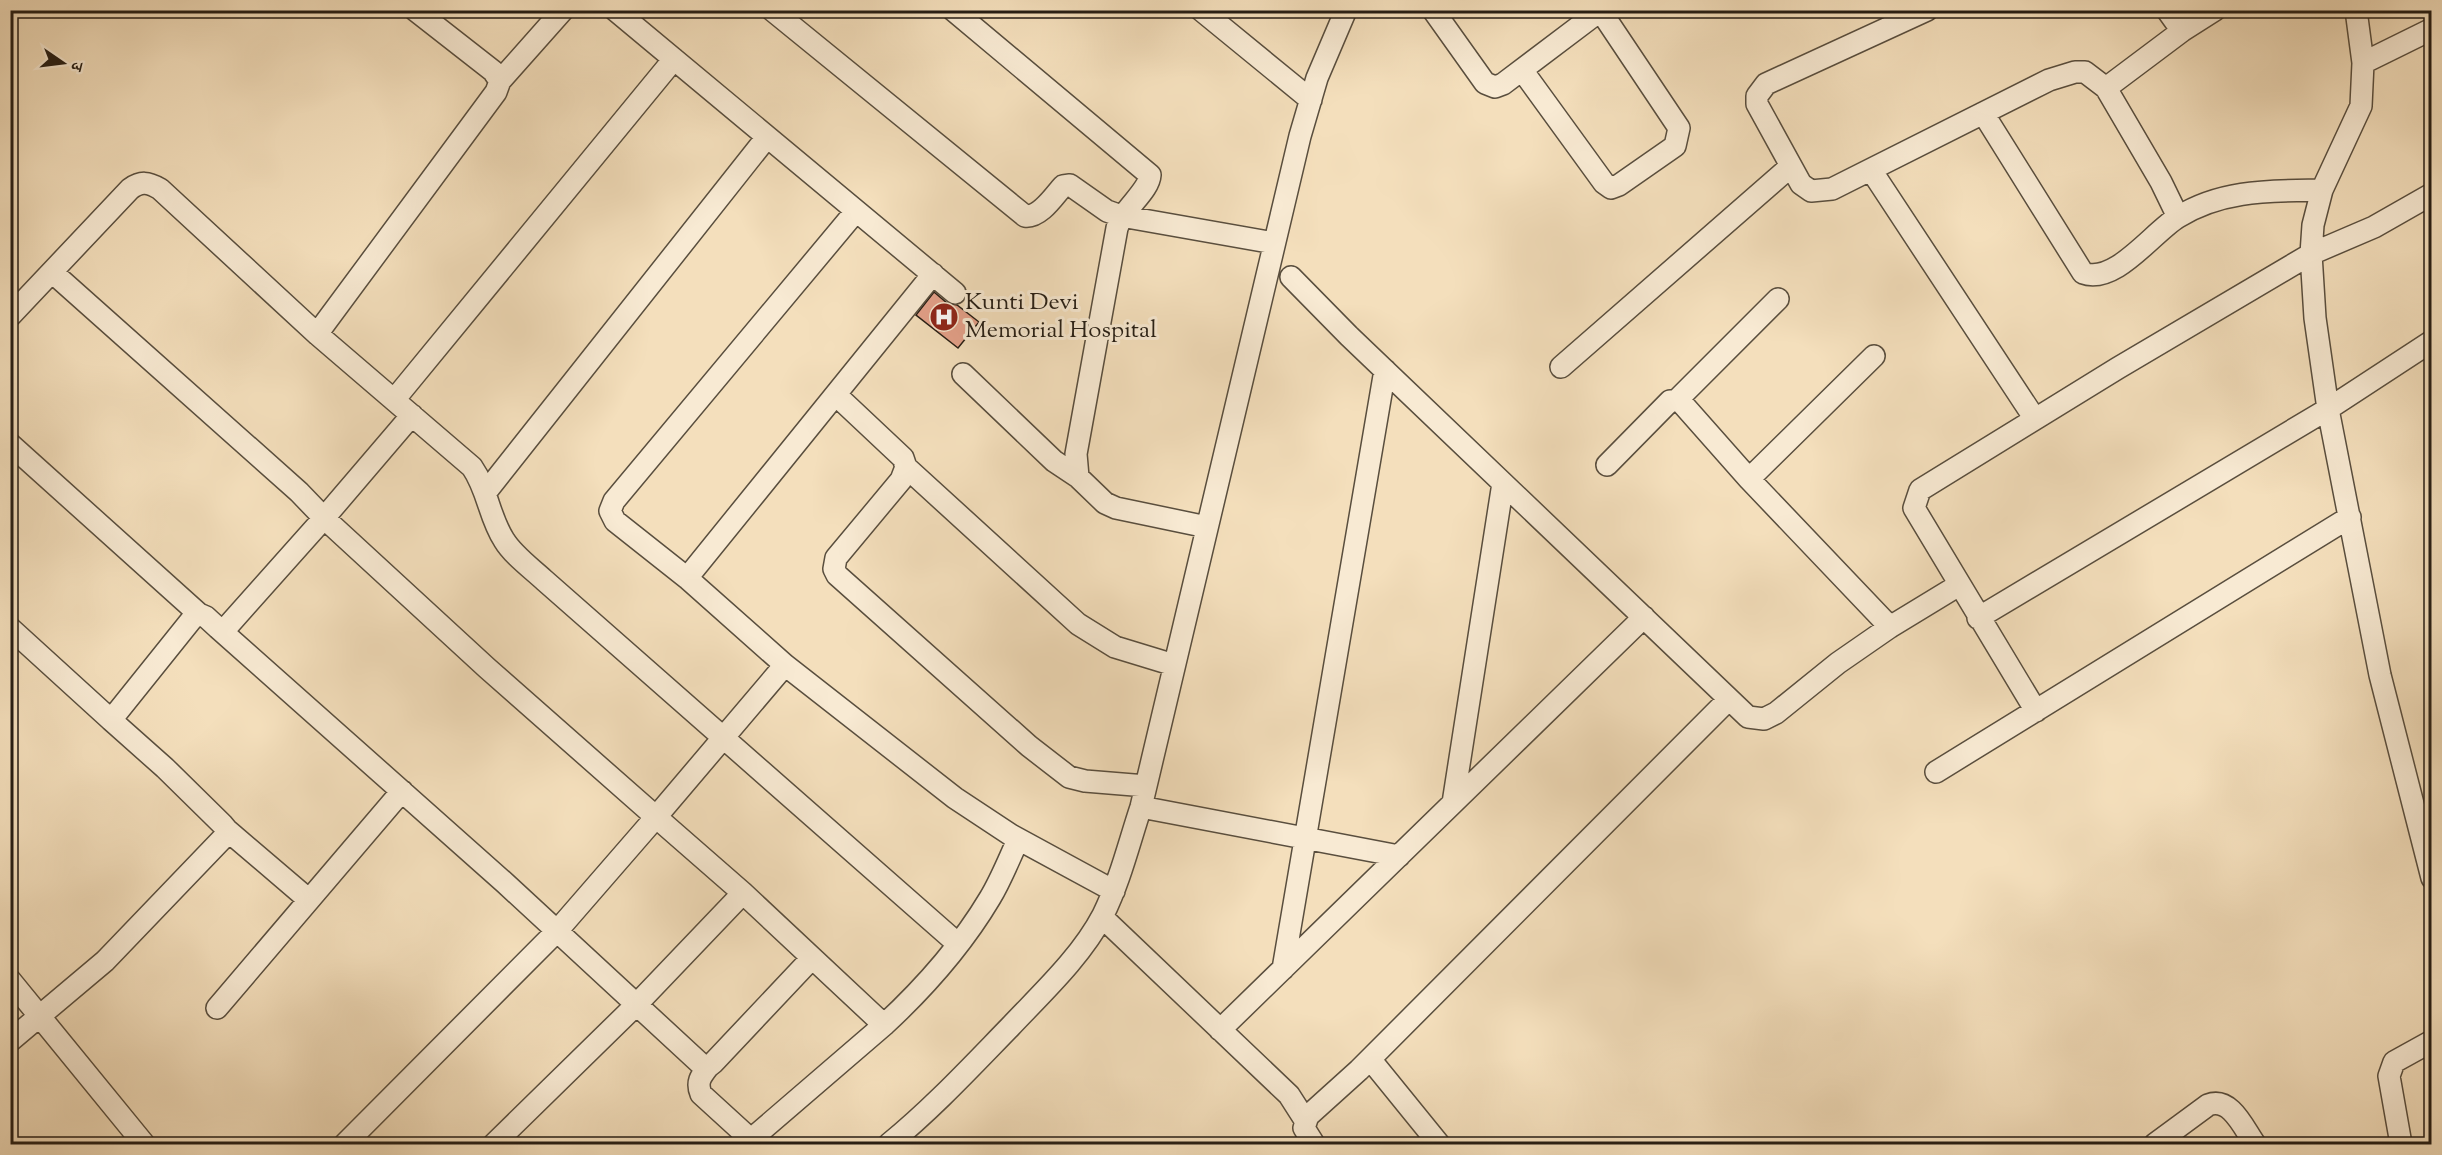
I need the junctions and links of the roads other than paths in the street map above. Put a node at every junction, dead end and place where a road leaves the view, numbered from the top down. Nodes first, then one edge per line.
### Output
1 (415, 10) edge
2 (563, 10) edge
3 (615, 10) edge
4 (772, 10) edge
5 (953, 10) edge
6 (1201, 10) edge
7 (1433, 10) edge
8 (1927, 10) edge
9 (2167, 10) edge
10 (2215, 10) edge
11 (2356, 10) edge
12 (1600, 11) edge
13 (1338, 14) edge
14 (2432, 29) edge
15 (2182, 31) junction
16 (674, 59) junction
17 (2363, 63) junction
18 (1522, 70) junction
19 (500, 81) junction
20 (2106, 88) junction
21 (1311, 99) junction
22 (1983, 113) junction
23 (767, 137) junction
24 (1790, 167) junction
25 (1870, 170) junction
26 (2322, 190) junction
27 (2432, 195) edge
28 (856, 211) junction
29 (1121, 216) junction
30 (2178, 217) junction
31 (1274, 243) junction
32 (2312, 254) junction
33 (52, 272) junction
34 (933, 274) junction
35 (1291, 277) dead end
36 (955, 293) dead end
37 (1779, 299) dead end
38 (10, 316) edge
39 (317, 334) junction
40 (2432, 341) edge
41 (1874, 356) dead end
42 (1561, 367) dead end
43 (1385, 370) junction
44 (963, 374) dead end
45 (836, 395) junction
46 (394, 400) junction
47 (1677, 400) junction
48 (2328, 409) junction
49 (412, 415) junction
50 (2036, 419) junction
51 (10, 444) edge
52 (1607, 465) dead end
53 (906, 468) junction
54 (1078, 477) junction
55 (1749, 479) junction
56 (1503, 483) junction
57 (486, 492) junction
58 (2350, 517) junction
59 (324, 518) junction
60 (1207, 527) junction
61 (687, 579) junction
62 (1959, 585) junction
63 (199, 614) junction
64 (1644, 617) junction
65 (1978, 618) junction
66 (1890, 627) junction
67 (10, 628) edge
68 (218, 628) junction
69 (785, 665) junction
70 (1174, 665) junction
71 (1730, 699) junction
72 (2036, 711) junction
73 (111, 720) junction
74 (724, 738) junction
75 (1936, 772) dead end
76 (1146, 786) junction
77 (402, 791) junction
78 (1453, 803) junction
79 (1141, 807) junction
80 (656, 817) junction
81 (227, 830) junction
82 (1306, 839) junction
83 (1018, 840) junction
84 (2427, 840) edge
85 (1399, 856) junction
86 (2432, 878) edge
87 (1114, 891) junction
88 (743, 893) junction
89 (309, 900) junction
90 (1102, 916) junction
91 (557, 931) junction
92 (958, 944) junction
93 (812, 958) junction
94 (1283, 969) junction
95 (10, 980) edge
96 (636, 1005) junction
97 (217, 1008) dead end
98 (39, 1017) junction
99 (884, 1025) junction
100 (1220, 1030) junction
101 (10, 1041) edge
102 (2432, 1041) edge
103 (1370, 1059) junction
104 (708, 1067) junction
105 (1305, 1120) junction
106 (144, 1144) edge
107 (345, 1144) edge
108 (494, 1144) edge
109 (889, 1144) edge
110 (1314, 1144) edge
111 (1439, 1144) edge
112 (2154, 1144) edge
113 (2255, 1144) edge
114 (2401, 1144) edge

1 - 19 street
2 - 19 street
3 - 16 street
4 - 29 street
5 - 29 street
6 - 21 street
7 - 18 street
8 - 24 street
9 - 15 street
10 - 15 street
11 - 17 street
12 - 18 street
12 - 18 street
13 - 21 street
14 - 17 street
15 - 20 street
16 - 23 street
16 - 46 street
17 - 26 street
19 - 39 street
20 - 22 street
20 - 30 street
21 - 31 street
22 - 25 street
22 - 30 street
23 - 28 street
23 - 57 street
24 - 25 street
24 - 42 street
25 - 50 street
26 - 30 street
26 - 32 street
27 - 32 street
28 - 34 street
28 - 61 street
29 - 31 street
29 - 54 street
31 - 60 street
32 - 48 street
32 - 50 street
33 - 38 street
33 - 39 street
33 - 59 street
34 - 36 street
34 - 45 street
35 - 43 street
37 - 47 street
39 - 46 street
40 - 48 street
41 - 55 street
43 - 56 street
43 - 82 street
44 - 54 street
45 - 53 street
45 - 61 street
46 - 49 street
47 - 52 street
47 - 55 street
48 - 58 street
48 - 65 street
49 - 57 street
49 - 59 street
50 - 62 street
51 - 63 street
53 - 70 street
53 - 76 street
54 - 60 street
55 - 66 street
56 - 64 street
56 - 78 street
57 - 74 street
58 - 72 street
58 - 84 street
59 - 68 street
59 - 80 street
60 - 70 street
61 - 69 street
62 - 65 street
62 - 66 street
63 - 68 street
63 - 73 street
64 - 71 street
64 - 78 street
65 - 72 street
66 - 71 street
67 - 73 street
68 - 77 street
69 - 74 street
69 - 83 street
70 - 76 street
71 - 103 street
72 - 75 street
73 - 81 street
74 - 80 street
74 - 92 street
76 - 79 street
77 - 89 street
77 - 91 street
78 - 85 street
79 - 82 street
79 - 87 street
80 - 88 street
80 - 91 street
81 - 89 street
81 - 98 street
82 - 85 street
82 - 94 street
83 - 87 street
83 - 92 street
84 - 86 street
85 - 94 street
87 - 90 street
88 - 93 street
88 - 96 street
89 - 97 street
90 - 100 street
90 - 109 street
91 - 96 street
91 - 107 street
92 - 99 street
93 - 99 street
93 - 104 street
94 - 100 street
95 - 98 street
96 - 104 street
96 - 108 street
98 - 101 street
98 - 106 street
99 - 104 street
100 - 105 street
102 - 114 street
103 - 105 street
103 - 111 street
105 - 110 street
112 - 113 street

